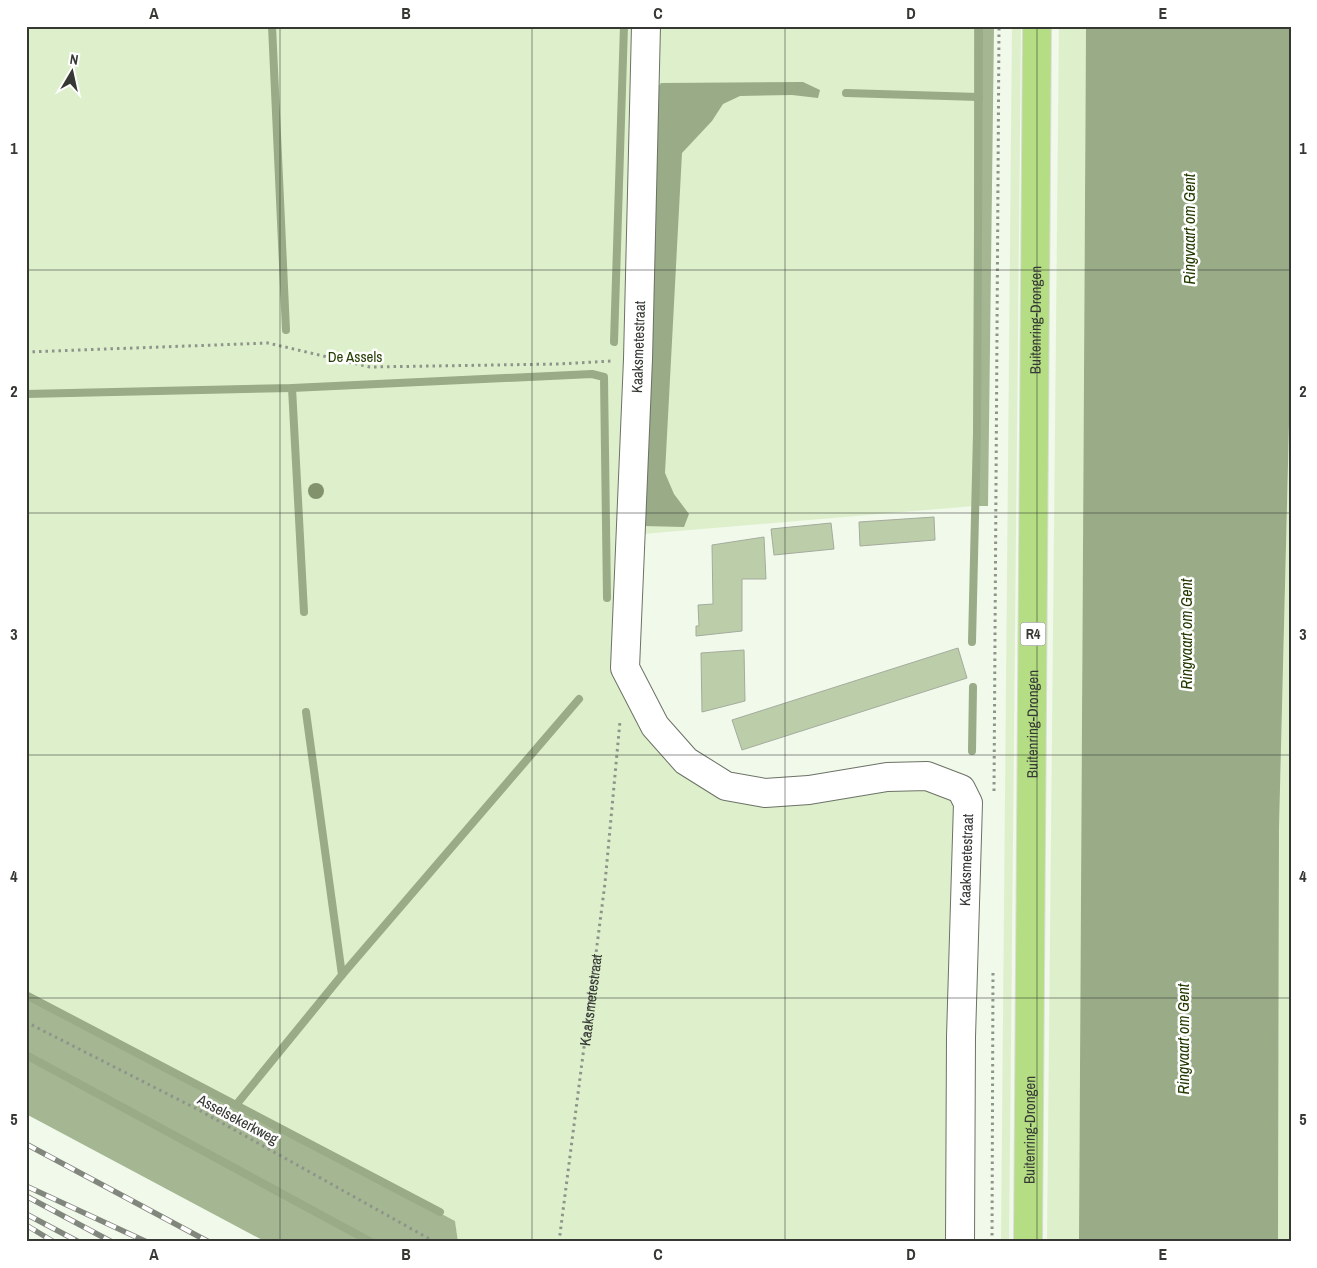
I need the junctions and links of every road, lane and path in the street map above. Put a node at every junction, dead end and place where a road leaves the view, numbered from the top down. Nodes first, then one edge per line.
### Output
1 (646, 26) edge
2 (1000, 26) edge
3 (1037, 26) edge
4 (26, 352) edge
5 (638, 359) junction
6 (620, 717) dead end
7 (994, 795) dead end
8 (993, 964) dead end
9 (26, 1022) edge
10 (435, 1242) edge
11 (559, 1242) edge
12 (960, 1242) edge
13 (992, 1242) edge
14 (1028, 1242) edge

1 - 5 street, Kaaksmetestraat
2 - 7 path
3 - 14 highway, Buitenring-Drongen / R4
4 - 5 path
5 - 12 street, Kaaksmetestraat
6 - 11 path, Kaaksmetestraat
8 - 13 path
9 - 10 path, Asselsekerkweg

